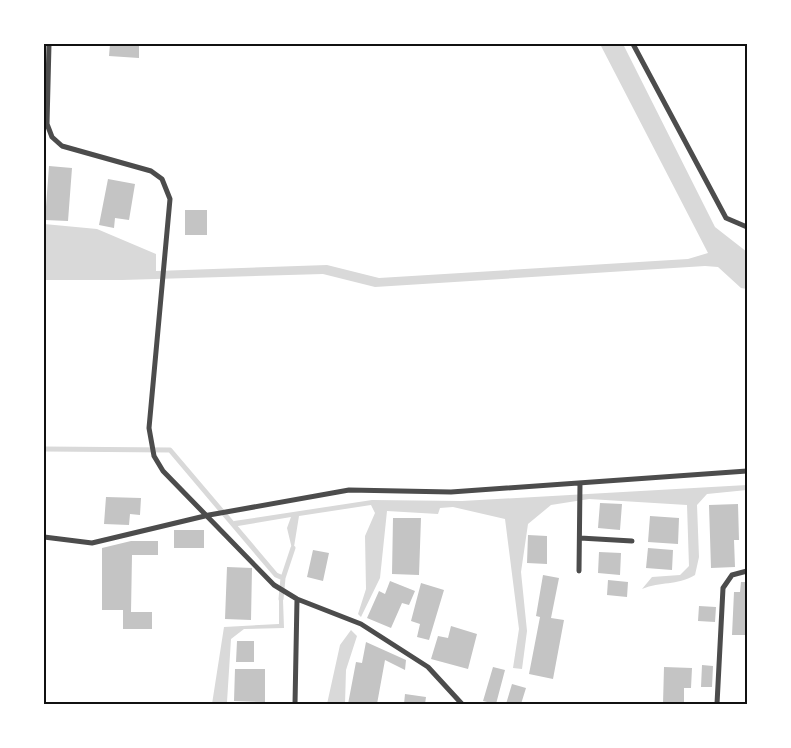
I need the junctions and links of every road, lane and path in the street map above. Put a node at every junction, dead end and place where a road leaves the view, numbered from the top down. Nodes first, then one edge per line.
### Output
1 (49, 44) edge
2 (633, 44) edge
3 (747, 227) edge
4 (747, 471) edge
5 (580, 486) junction
6 (209, 515) junction
7 (44, 537) edge
8 (580, 538) junction
9 (632, 541) dead end
10 (579, 571) dead end
11 (747, 571) edge
12 (297, 599) junction
13 (295, 704) edge
14 (462, 704) edge
15 (717, 704) edge

1 - 6 street
2 - 3 street
4 - 5 street
5 - 6 street
5 - 8 street
6 - 7 street
6 - 12 street
8 - 9 street
8 - 10 street
11 - 15 street
12 - 13 street
12 - 14 street

